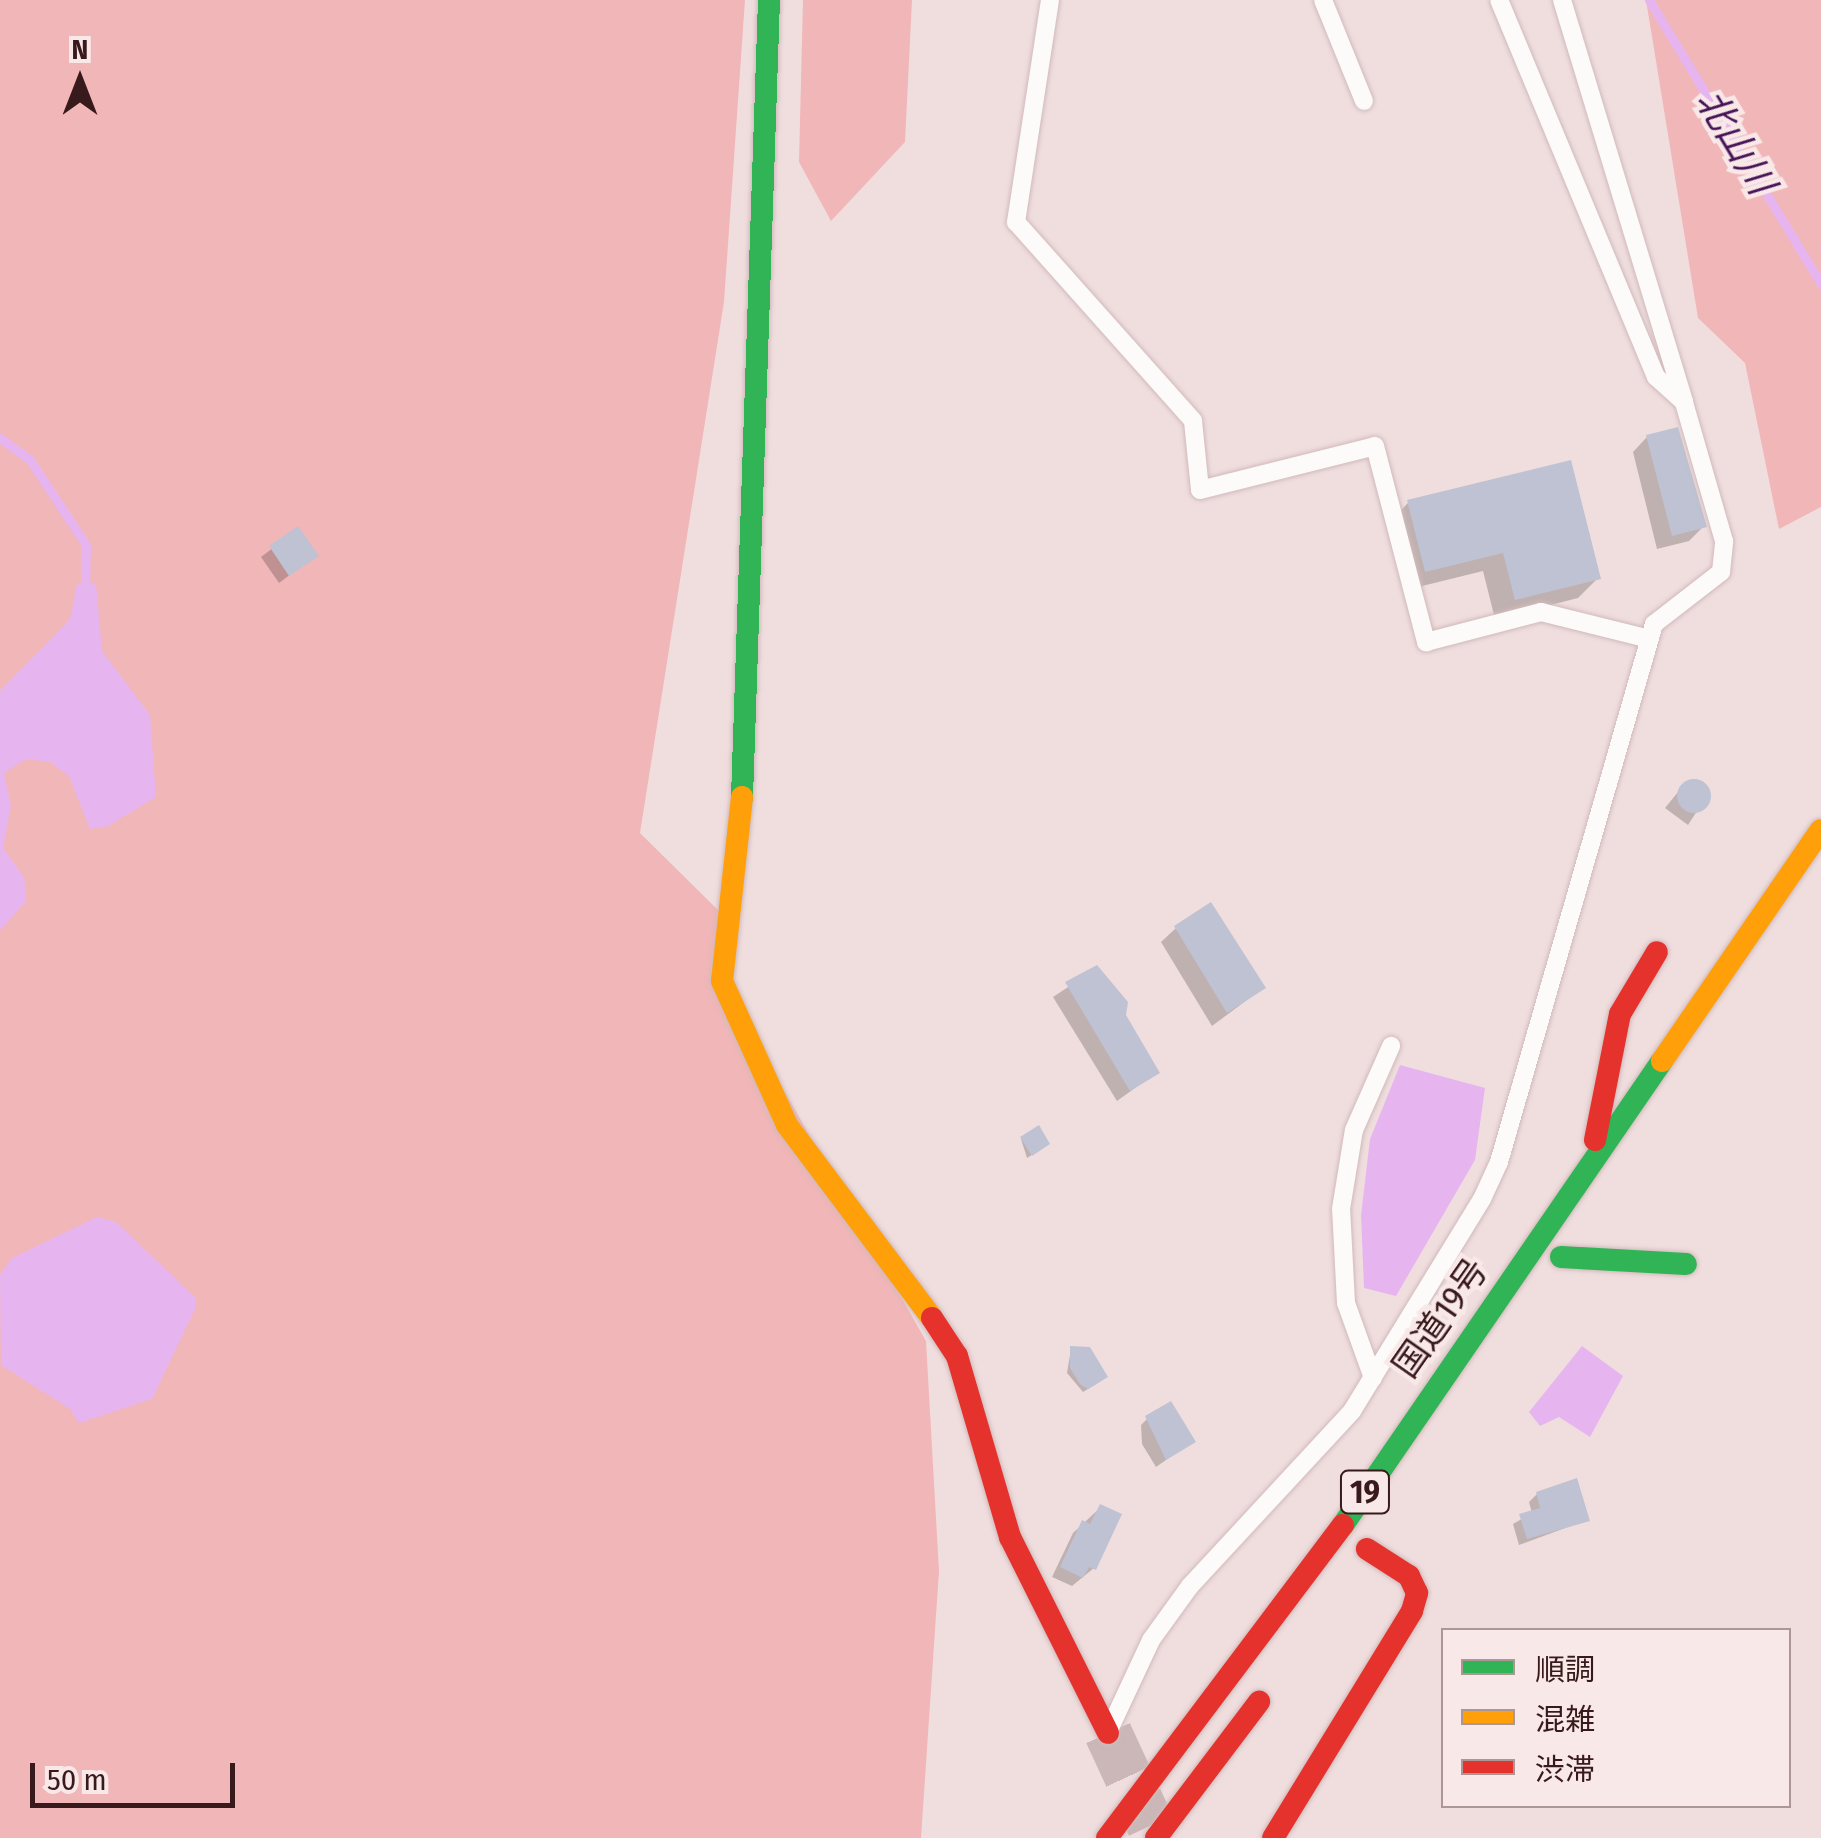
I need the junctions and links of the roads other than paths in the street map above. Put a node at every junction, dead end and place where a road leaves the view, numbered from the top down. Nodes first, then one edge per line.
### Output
1 (769, 0) edge
2 (1050, 0) edge
3 (1323, 0) edge
4 (1499, 0) edge
5 (1562, 0) edge
6 (1364, 101) dead end
7 (1684, 402) junction
8 (1649, 639) junction
9 (1821, 830) edge
10 (1657, 952) dead end
11 (1391, 1046) dead end
12 (1591, 1162) junction
13 (1584, 1225) dead end
14 (1686, 1264) dead end
15 (1373, 1378) junction
16 (1352, 1571) dead end
17 (1275, 1679) dead end
18 (1108, 1733) joint
19 (1107, 1838) edge
20 (1156, 1838) edge
21 (1273, 1838) edge

1 - 18 main road
2 - 8 lane
3 - 6 lane
4 - 7 lane
5 - 7 lane
7 - 8 lane
8 - 15 lane
9 - 12 main road, 国道19号 / 19
10 - 12 main road
11 - 15 lane
12 - 19 main road, 国道19号 / 19
13 - 14 main road
15 - 18 lane
16 - 21 main road, 19
17 - 20 main road

